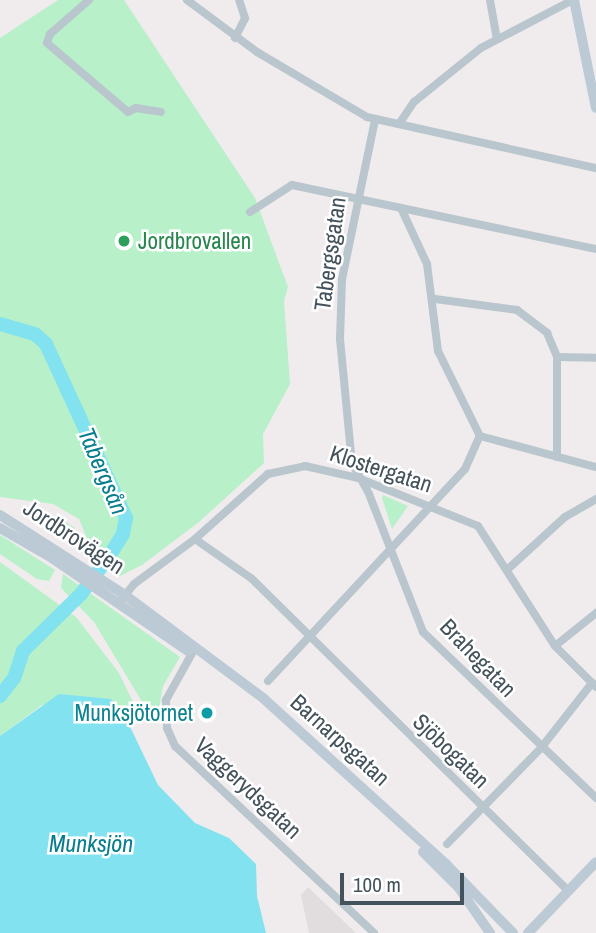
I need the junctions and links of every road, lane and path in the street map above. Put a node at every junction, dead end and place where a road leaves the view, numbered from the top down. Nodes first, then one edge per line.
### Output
1 (89, 0) edge
2 (187, 0) edge
3 (239, 0) edge
4 (490, 0) edge
5 (574, 0) edge
6 (235, 38) junction
7 (497, 38) junction
8 (596, 108) edge
9 (161, 112) dead end
10 (375, 120) junction
11 (399, 124) junction
12 (596, 169) edge
13 (357, 197) junction
14 (401, 208) junction
15 (250, 212) dead end
16 (596, 249) edge
17 (435, 299) junction
18 (557, 357) junction
19 (596, 358) edge
20 (480, 436) junction
21 (557, 457) junction
22 (596, 467) edge
23 (358, 478) junction
24 (596, 499) edge
25 (432, 505) junction
26 (0, 515) edge
27 (0, 528) edge
28 (195, 539) junction
29 (388, 552) junction
30 (508, 569) junction
31 (81, 571) junction
32 (122, 599) junction
33 (596, 613) edge
34 (310, 638) junction
35 (555, 646) junction
36 (193, 651) junction
37 (268, 681) dead end
38 (594, 685) edge
39 (541, 748) junction
40 (596, 798) edge
41 (482, 807) junction
42 (447, 844) dead end
43 (596, 862) edge
44 (568, 891) junction
45 (374, 933) edge
46 (490, 933) edge
47 (513, 933) edge
48 (528, 933) edge

1 - 9 street
2 - 6 street
3 - 6 street
4 - 7 street
5 - 7 street
5 - 8 main road
6 - 10 street
7 - 11 street
10 - 11 street
10 - 13 street, Tabergsgatan
11 - 12 street
13 - 14 street
13 - 15 street
13 - 23 street, Tabergsgatan
14 - 16 street
14 - 17 street
17 - 18 street
17 - 20 street
18 - 19 street
18 - 21 street
20 - 21 street
20 - 25 street
21 - 22 street
23 - 25 street, Klostergatan
23 - 28 street, Klostergatan
23 - 29 street, Brahegatan
24 - 30 street
25 - 29 street
25 - 30 street, Klostergatan
26 - 31 main road, Jordbrovägen
27 - 31 main road, Jordbrovägen
28 - 32 street, Klostergatan
28 - 34 street, Sjöbogatan
29 - 34 street
29 - 39 street, Brahegatan
30 - 35 street, Klostergatan
31 - 32 main road, Jordbrovägen
32 - 36 main road, Barnarpsgatan
33 - 35 street
34 - 37 street
34 - 41 street, Sjöbogatan
35 - 38 street, Klostergatan
36 - 45 street, Vaggerydsgatan
36 - 46 main road, Barnarpsgatan
36 - 47 main road, Barnarpsgatan
38 - 39 street
39 - 40 street, Brahegatan
39 - 41 street
41 - 42 street
41 - 44 street, Sjöbogatan
43 - 44 main road
44 - 48 main road

